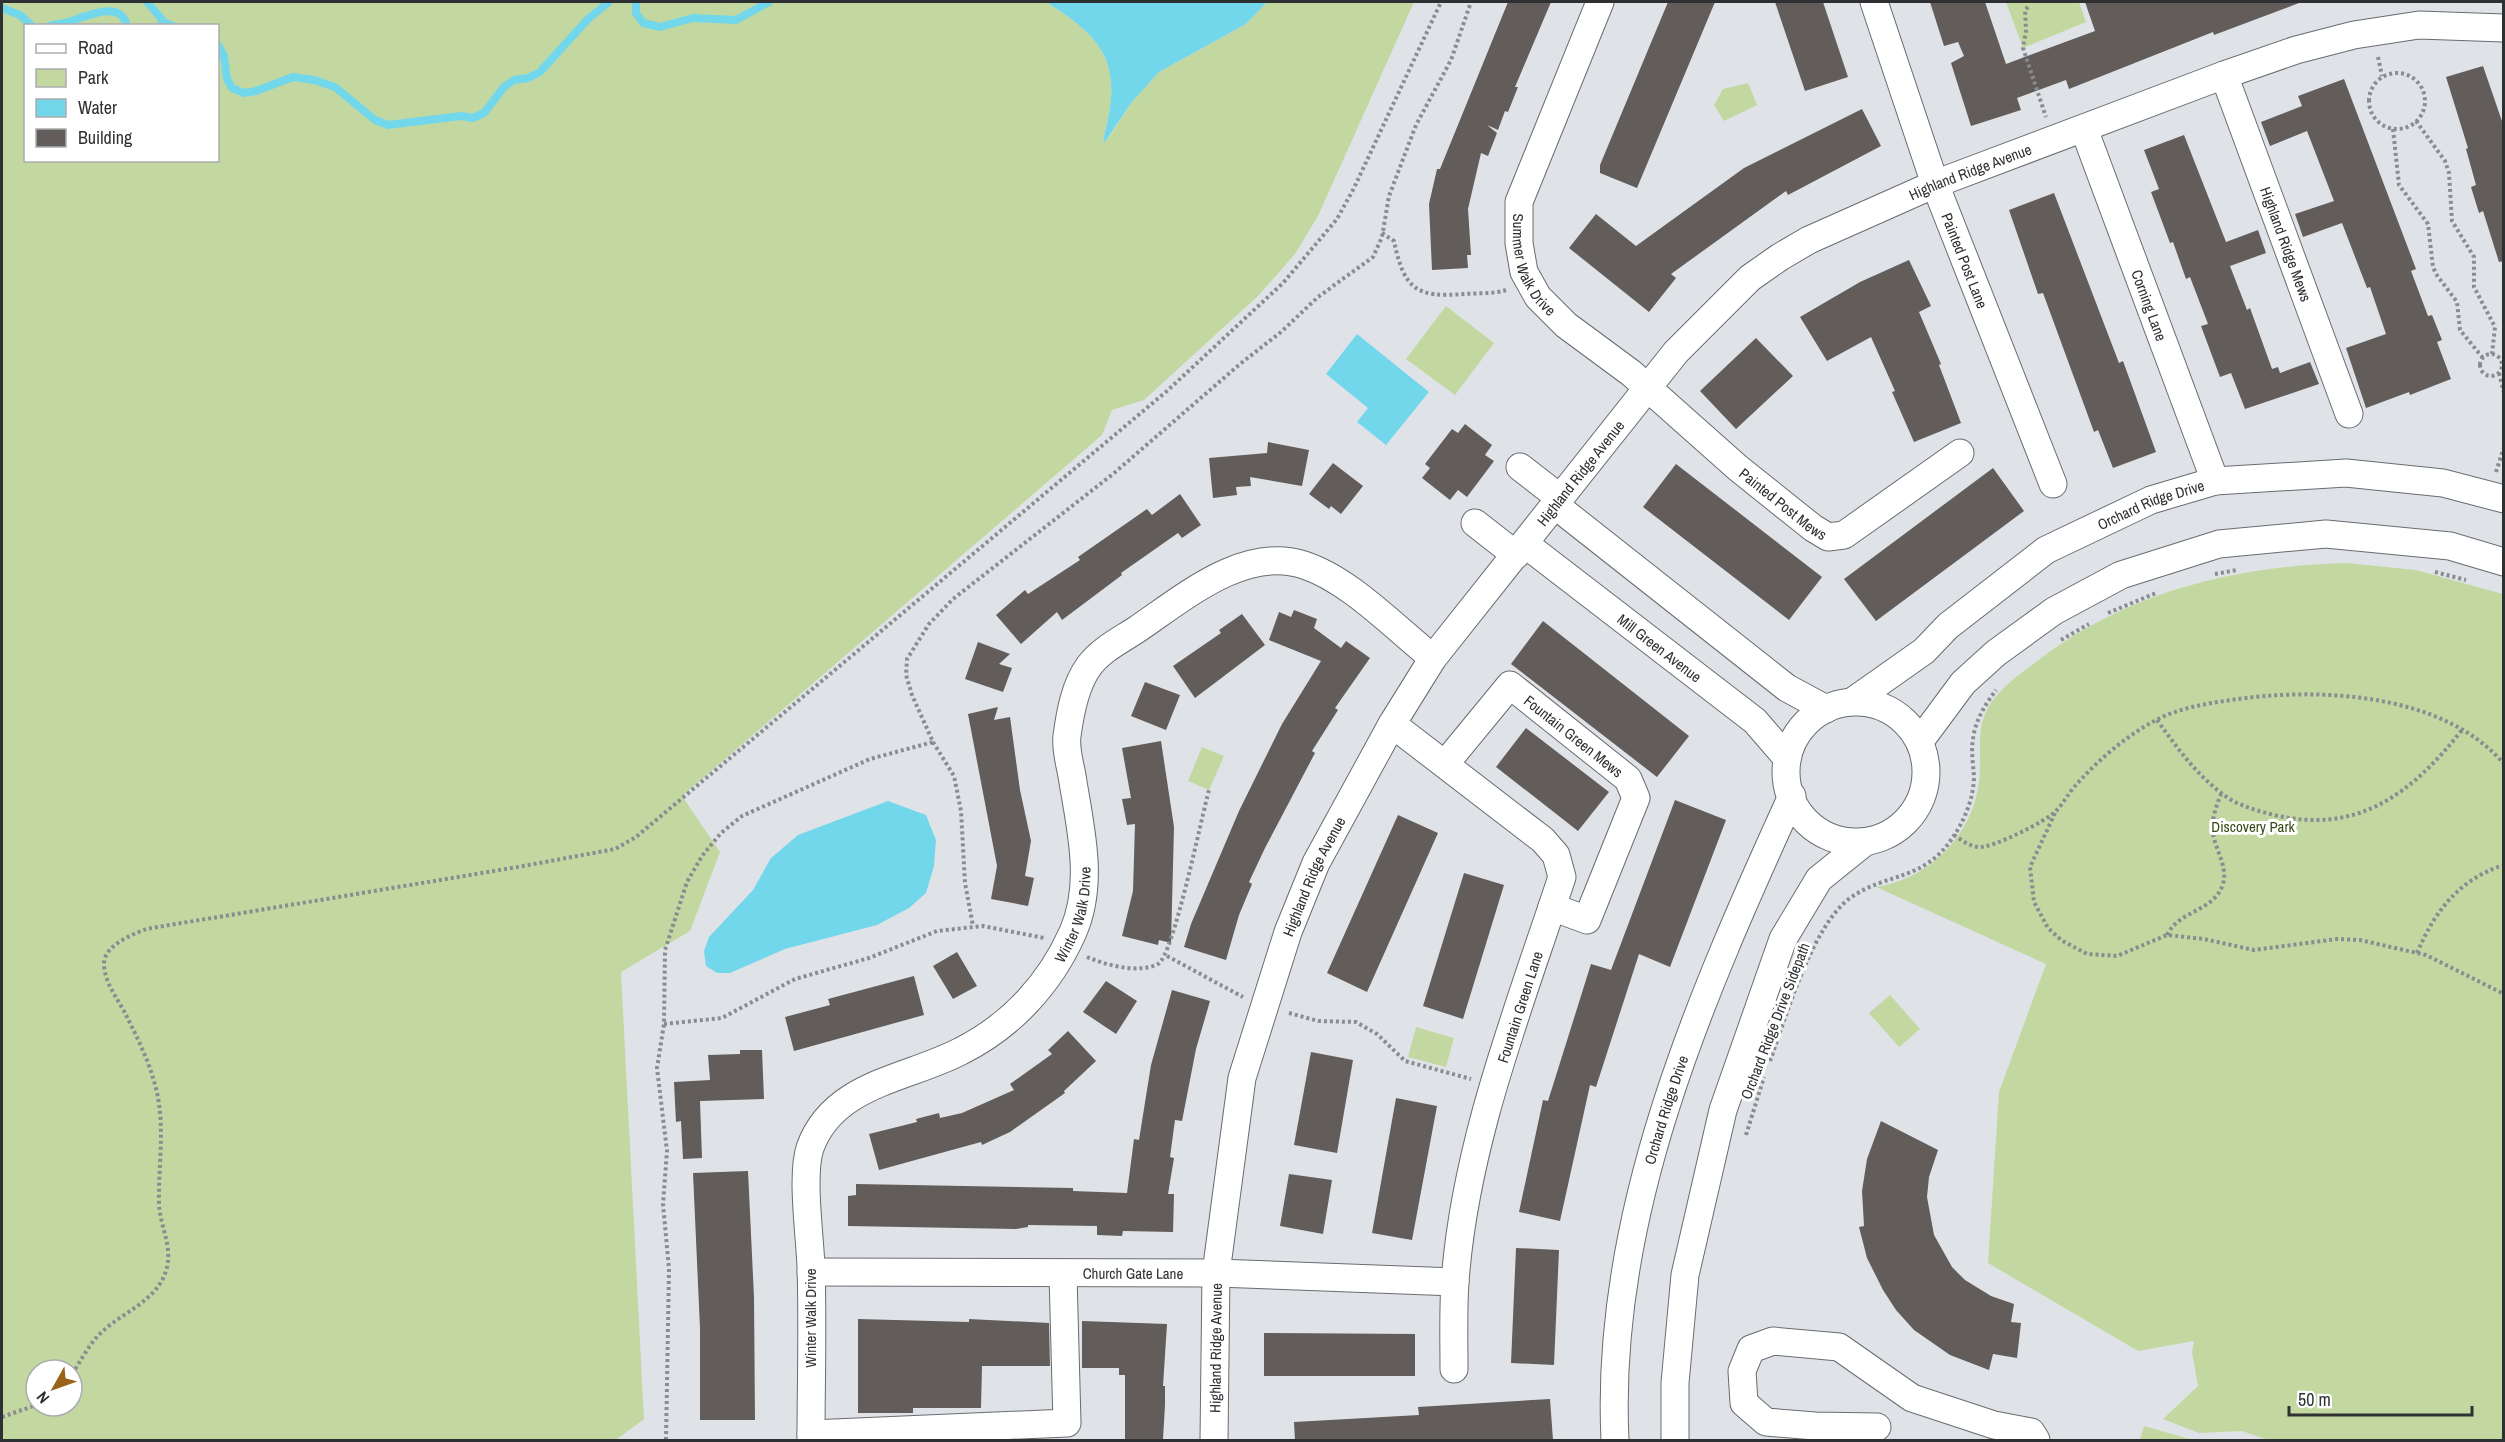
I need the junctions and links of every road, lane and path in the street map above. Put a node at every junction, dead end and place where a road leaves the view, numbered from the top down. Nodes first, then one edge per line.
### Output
1 (1441, 2) edge
2 (1471, 2) edge
3 (1600, 2) edge
4 (1874, 2) edge
5 (2028, 7) dead end
6 (2504, 28) edge
7 (2224, 75) junction
8 (2416, 122) junction
9 (2084, 129) junction
10 (2393, 129) junction
11 (2052, 141) junction
12 (1935, 184) junction
13 (1382, 233) junction
14 (1530, 283) junction
15 (2492, 354) junction
16 (2483, 358) junction
17 (2499, 373) junction
18 (1647, 387) junction
19 (2504, 393) edge
20 (2349, 414) dead end
21 (1960, 453) dead end
22 (1520, 467) dead end
23 (2215, 481) junction
24 (2053, 484) dead end
25 (2504, 499) edge
26 (1558, 502) junction
27 (1476, 523) dead end
28 (1521, 549) junction
29 (2504, 562) edge
30 (2243, 569) dead end
31 (2432, 571) dead end
32 (2205, 576) dead end
33 (2467, 580) dead end
34 (2157, 592) dead end
35 (2106, 614) dead end
36 (2096, 620) dead end
37 (2055, 644) dead end
38 (1433, 658) junction
39 (2004, 683) dead end
40 (1853, 701) junction
41 (1826, 708) junction
42 (2157, 720) junction
43 (1392, 724) junction
44 (2462, 730) junction
45 (1920, 741) junction
46 (933, 742) junction
47 (1787, 758) junction
48 (1445, 764) junction
49 (2504, 764) edge
50 (1209, 790) dead end
51 (2221, 794) junction
52 (1792, 796) junction
53 (2055, 812) junction
54 (1954, 835) junction
55 (1865, 842) junction
56 (2504, 865) edge
57 (1552, 907) junction
58 (973, 926) junction
59 (2167, 935) junction
60 (1064, 947) junction
61 (2417, 952) junction
62 (1167, 956) junction
63 (2504, 994) edge
64 (1263, 1004) junction
65 (664, 1024) junction
66 (1494, 1087) junction
67 (1742, 1146) dead end
68 (811, 1272) junction
69 (1216, 1273) junction
70 (1063, 1275) junction
71 (1455, 1282) junction
72 (82, 1358) edge
73 (1454, 1369) dead end
74 (1897, 1389) junction
75 (24, 1409) edge
76 (2, 1417) edge
77 (1877, 1434) edge
78 (811, 1437) edge
79 (666, 1440) edge
80 (1214, 1440) edge
81 (1615, 1440) edge
82 (1675, 1440) edge
83 (2036, 1440) edge

1 - 72 path
2 - 13 path
3 - 14 street, Summer Walk Drive
4 - 12 street, Painted Post Lane
5 - 11 path
6 - 7 street, Highland Ridge Avenue
7 - 9 street, Highland Ridge Avenue
7 - 20 street, Highland Ridge Mews
8 - 10 path
8 - 10 path
8 - 15 path
9 - 11 street, Highland Ridge Avenue
9 - 23 street, Corning Lane
10 - 16 path
11 - 12 street, Highland Ridge Avenue
12 - 18 street, Highland Ridge Avenue
12 - 24 street, Painted Post Lane
13 - 14 path
13 - 46 path
14 - 18 street, Summer Walk Drive
15 - 16 path
15 - 17 path
16 - 17 path
17 - 19 path
18 - 21 street, Painted Post Mews
18 - 26 street, Highland Ridge Avenue
22 - 26 street
23 - 25 street, Orchard Ridge Drive
23 - 40 street, Orchard Ridge Drive
26 - 28 street, Highland Ridge Avenue
26 - 41 street
27 - 28 street, Mill Green Avenue
28 - 38 street, Highland Ridge Avenue
28 - 47 street, Mill Green Avenue
29 - 45 street
30 - 32 path
31 - 33 path
34 - 35 path
36 - 37 path
38 - 43 street, Highland Ridge Avenue
38 - 60 street, Winter Walk Drive
39 - 54 path, Orchard Ridge Drive Sidepath
40 - 41 street
40 - 45 street
41 - 47 street
42 - 44 path
42 - 51 path
42 - 53 path
43 - 48 street, Fountain Green Lane
43 - 64 street, Highland Ridge Avenue
44 - 49 path
44 - 51 path
45 - 55 street
46 - 58 path
46 - 65 path
47 - 52 street
48 - 57 street, Fountain Green Lane
48 - 57 street, Fountain Green Mews
50 - 62 path
51 - 59 path
52 - 55 street
52 - 81 street, Orchard Ridge Drive
53 - 54 path
53 - 59 path
54 - 67 path, Orchard Ridge Drive Sidepath
55 - 82 street
56 - 61 path
57 - 66 street, Fountain Green Lane
58 - 60 path
58 - 65 path
59 - 61 path
60 - 62 path
60 - 68 street, Winter Walk Drive
61 - 63 path
62 - 64 path
64 - 66 path
64 - 69 street, Highland Ridge Avenue
65 - 79 path
66 - 71 street, Fountain Green Lane
68 - 70 street, Church Gate Lane
68 - 78 street, Winter Walk Drive
69 - 70 street, Church Gate Lane
69 - 71 street, Church Gate Lane
69 - 80 street, Highland Ridge Avenue
70 - 78 street
71 - 73 street, Fountain Green Lane
74 - 77 street
74 - 77 street
74 - 83 street
75 - 76 path

